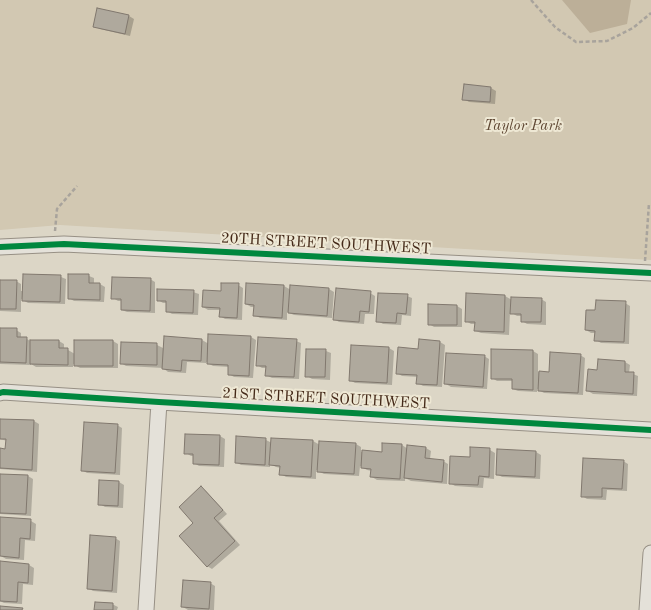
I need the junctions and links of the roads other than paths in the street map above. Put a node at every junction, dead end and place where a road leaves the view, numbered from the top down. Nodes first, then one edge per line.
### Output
1 (0, 247) edge
2 (647, 272) edge
3 (0, 392) edge
4 (159, 402) junction
5 (651, 430) edge
6 (651, 553) edge
7 (146, 610) edge
8 (647, 610) edge

1 - 2 street, 20TH STREET SOUTHWEST
3 - 4 street, 21ST STREET SOUTHWEST
4 - 5 street, 21ST STREET SOUTHWEST
4 - 7 street
6 - 8 street

